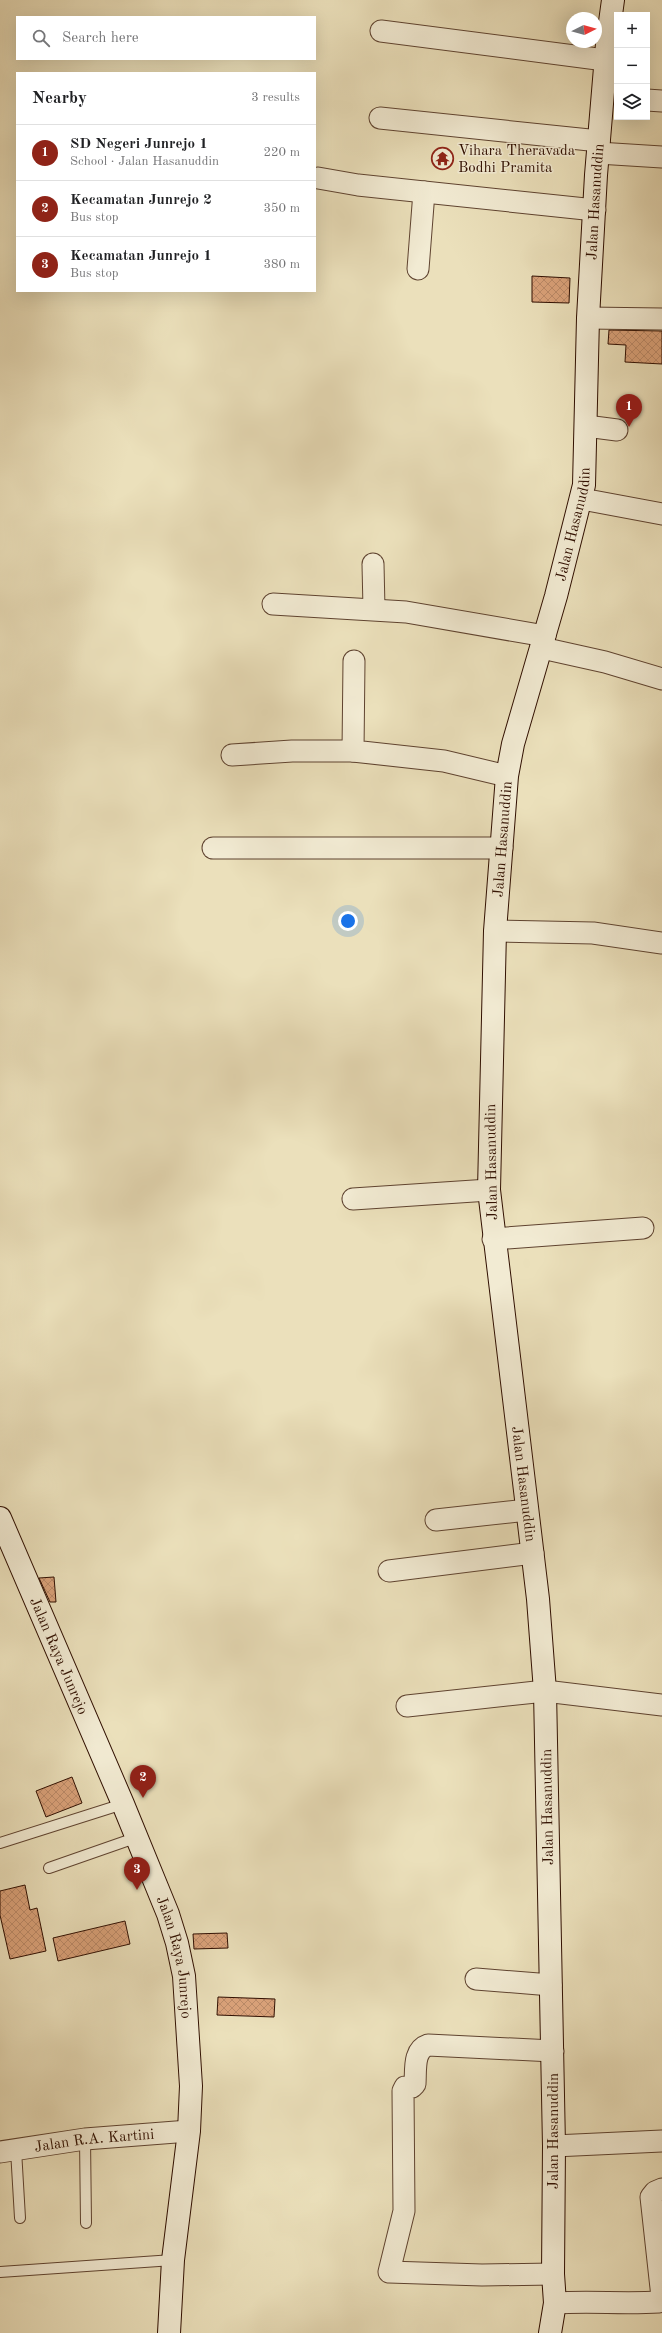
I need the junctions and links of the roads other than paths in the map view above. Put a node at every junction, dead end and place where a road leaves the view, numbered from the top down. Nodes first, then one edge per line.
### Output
1 (613, 0) edge
2 (381, 31) dead end
3 (605, 60) junction
4 (610, 97) edge
5 (650, 100) edge
6 (662, 101) edge
7 (380, 118) dead end
8 (598, 147) junction
9 (662, 156) edge
10 (318, 178) dead end
11 (424, 192) junction
12 (595, 210) junction
13 (418, 269) dead end
14 (588, 318) junction
15 (662, 319) edge
16 (586, 426) junction
17 (617, 430) dead end
18 (582, 499) junction
19 (662, 514) edge
20 (373, 564) dead end
21 (273, 604) dead end
22 (374, 609) junction
23 (543, 642) junction
24 (354, 662) dead end
25 (662, 678) edge
26 (353, 750) junction
27 (232, 755) dead end
28 (507, 776) junction
29 (213, 848) dead end
30 (502, 848) junction
31 (494, 931) junction
32 (662, 943) edge
33 (488, 1190) junction
34 (353, 1198) dead end
35 (642, 1228) dead end
36 (493, 1239) junction
37 (527, 1510) junction
38 (0, 1518) edge
39 (436, 1520) dead end
40 (533, 1553) junction
41 (389, 1572) dead end
42 (545, 1691) junction
43 (662, 1705) edge
44 (407, 1706) dead end
45 (123, 1804) junction
46 (135, 1838) junction
47 (0, 1843) edge
48 (49, 1868) dead end
49 (476, 1979) dead end
50 (551, 1985) junction
51 (553, 2051) junction
52 (189, 2131) junction
53 (85, 2139) junction
54 (662, 2141) edge
55 (554, 2146) junction
56 (8, 2151) edge
57 (662, 2189) edge
58 (20, 2218) dead end
59 (86, 2223) dead end
60 (173, 2260) junction
61 (0, 2272) edge
62 (553, 2274) junction
63 (661, 2302) edge
64 (555, 2303) junction
65 (169, 2333) edge
66 (550, 2333) edge

1 - 3 main road, Jalan Hasanuddin
2 - 3 street
3 - 4 main road, Jalan Hasanuddin
4 - 8 main road, Jalan Hasanuddin
5 - 6 street
7 - 8 street
8 - 9 street
8 - 12 main road, Jalan Hasanuddin
10 - 11 street
11 - 12 street
11 - 13 street
12 - 14 main road, Jalan Hasanuddin
14 - 15 street
14 - 16 main road, Jalan Hasanuddin
16 - 17 street
16 - 18 main road, Jalan Hasanuddin
18 - 19 street
18 - 23 main road, Jalan Hasanuddin
20 - 22 street
21 - 22 street
22 - 23 street
23 - 25 street
23 - 28 main road, Jalan Hasanuddin
24 - 26 street
26 - 27 street
26 - 28 street
28 - 30 main road, Jalan Hasanuddin
29 - 30 street
30 - 31 main road, Jalan Hasanuddin
31 - 32 street
31 - 33 main road, Jalan Hasanuddin
33 - 34 street
33 - 36 main road, Jalan Hasanuddin
35 - 36 street
36 - 37 main road, Jalan Hasanuddin
37 - 39 street
37 - 40 main road, Jalan Hasanuddin
38 - 45 main road, Jalan Raya Junrejo
40 - 41 street
40 - 42 main road, Jalan Hasanuddin
42 - 43 street
42 - 44 street
42 - 50 main road, Jalan Hasanuddin
45 - 46 main road, Jalan Raya Junrejo
45 - 47 lane
46 - 48 lane
46 - 52 main road, Jalan Raya Junrejo
49 - 50 street
50 - 51 main road, Jalan Hasanuddin
51 - 55 main road, Jalan Hasanuddin
51 - 62 street
52 - 53 street, Jalan R.A. Kartini
52 - 60 main road, Jalan Raya Junrejo
53 - 56 street, Jalan R.A. Kartini
53 - 59 lane
54 - 55 street
55 - 62 main road, Jalan Hasanuddin
56 - 58 lane
57 - 63 street
60 - 61 lane
60 - 65 main road, Jalan Raya Junrejo
62 - 64 main road, Jalan Hasanuddin
63 - 64 street
64 - 66 main road, Jalan Hasanuddin

